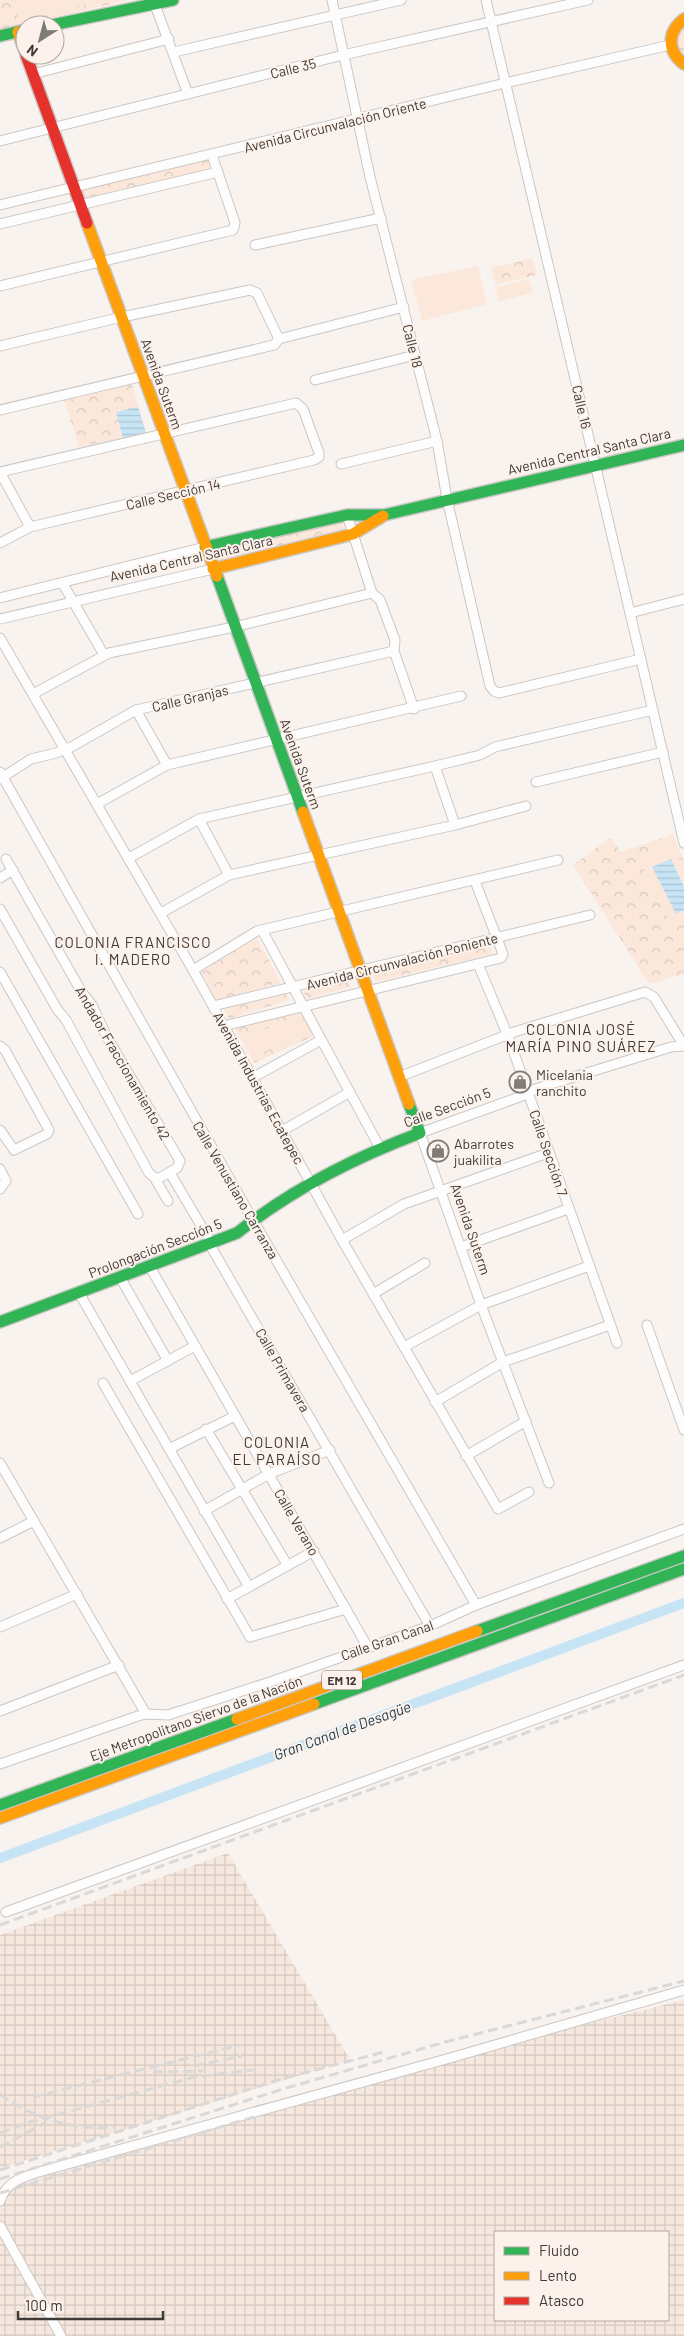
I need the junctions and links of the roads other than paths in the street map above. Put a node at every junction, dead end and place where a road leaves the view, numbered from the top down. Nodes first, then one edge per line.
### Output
1 (173, 0) edge
2 (332, 0) edge
3 (401, 0) edge
4 (486, 0) edge
5 (588, 0) edge
6 (154, 2) edge
7 (335, 15) junction
8 (684, 19) edge
9 (65, 22) edge
10 (492, 22) junction
11 (15, 33) edge
12 (0, 36) edge
13 (168, 39) junction
14 (670, 46) junction
15 (174, 52) junction
16 (343, 55) junction
17 (684, 64) edge
18 (30, 65) edge
19 (33, 74) junction
20 (505, 82) junction
21 (188, 94) junction
22 (357, 120) junction
23 (53, 129) junction
24 (0, 141) edge
25 (212, 155) junction
26 (218, 172) junction
27 (75, 187) junction
28 (81, 204) junction
29 (0, 205) edge
30 (381, 218) junction
31 (0, 224) edge
32 (255, 245) dead end
33 (102, 262) junction
34 (0, 286) edge
35 (404, 307) junction
36 (122, 317) junction
37 (279, 339) junction
38 (0, 346) edge
39 (415, 355) junction
40 (144, 376) junction
41 (315, 380) dead end
42 (0, 410) edge
43 (165, 435) junction
44 (436, 441) junction
45 (684, 445) edge
46 (341, 464) dead end
47 (595, 465) junction
48 (0, 472) edge
49 (184, 491) junction
50 (447, 498) junction
51 (347, 515) junction
52 (384, 515) junction
53 (30, 527) junction
54 (353, 534) junction
55 (0, 543) edge
56 (205, 548) junction
57 (212, 569) junction
58 (63, 584) junction
59 (372, 594) junction
60 (0, 598) edge
61 (684, 600) edge
62 (73, 601) junction
63 (630, 613) junction
64 (0, 619) edge
65 (234, 627) junction
66 (0, 638) edge
67 (394, 651) junction
68 (104, 655) junction
69 (641, 659) junction
70 (255, 682) junction
71 (33, 694) junction
72 (462, 696) dead end
73 (414, 708) junction
74 (136, 710) junction
75 (653, 710) junction
76 (276, 740) junction
77 (65, 749) junction
78 (662, 752) junction
79 (167, 765) junction
80 (435, 766) junction
81 (1, 776) edge
82 (536, 782) dead end
83 (296, 797) junction
84 (98, 804) junction
85 (526, 806) dead end
86 (199, 819) junction
87 (455, 825) junction
88 (684, 843) edge
89 (318, 855) junction
90 (128, 858) junction
91 (6, 859) dead end
92 (558, 860) dead end
93 (13, 870) junction
94 (229, 875) junction
95 (0, 878) edge
96 (475, 881) junction
97 (0, 908) edge
98 (338, 912) junction
99 (161, 913) junction
100 (590, 915) dead end
101 (262, 930) junction
102 (498, 938) junction
103 (478, 964) junction
104 (194, 970) junction
105 (359, 970) junction
106 (0, 972) edge
107 (294, 988) junction
108 (366, 990) junction
109 (213, 1006) junction
110 (304, 1006) junction
111 (224, 1026) junction
112 (508, 1036) junction
113 (321, 1040) junction
114 (0, 1046) edge
115 (684, 1046) edge
116 (398, 1077) junction
117 (252, 1078) junction
118 (350, 1092) junction
119 (528, 1093) junction
120 (0, 1130) edge
121 (282, 1131) junction
122 (420, 1133) junction
123 (380, 1148) junction
124 (548, 1153) junction
125 (0, 1169) edge
126 (170, 1173) junction
127 (156, 1180) junction
128 (312, 1184) junction
129 (3, 1186) edge
130 (441, 1190) junction
131 (168, 1201) dead end
132 (568, 1208) junction
133 (138, 1214) dead end
134 (253, 1220) junction
135 (342, 1240) junction
136 (211, 1245) junction
137 (461, 1247) junction
138 (425, 1263) dead end
139 (589, 1266) junction
140 (150, 1267) junction
141 (121, 1278) junction
142 (79, 1293) junction
143 (373, 1294) junction
144 (481, 1305) junction
145 (0, 1322) edge
146 (610, 1325) junction
147 (647, 1325) dead end
148 (617, 1343) dead end
149 (195, 1346) junction
150 (404, 1347) junction
151 (168, 1361) junction
152 (503, 1362) junction
153 (130, 1381) junction
154 (103, 1383) dead end
155 (434, 1402) junction
156 (235, 1416) junction
157 (526, 1421) junction
158 (206, 1429) junction
159 (684, 1430) edge
160 (168, 1449) junction
161 (330, 1450) junction
162 (466, 1456) junction
163 (0, 1462) edge
164 (269, 1474) junction
165 (549, 1483) dead end
166 (243, 1489) junction
167 (529, 1492) dead end
168 (204, 1511) junction
169 (34, 1521) junction
170 (684, 1530) edge
171 (0, 1538) edge
172 (314, 1551) junction
173 (684, 1556) edge
174 (288, 1566) junction
175 (684, 1569) edge
176 (249, 1587) junction
177 (77, 1594) junction
178 (228, 1598) junction
179 (476, 1605) junction
180 (346, 1609) junction
181 (430, 1626) junction
182 (0, 1627) edge
183 (367, 1646) junction
184 (119, 1665) junction
185 (684, 1665) edge
186 (0, 1711) edge
187 (146, 1714) junction
188 (0, 1764) edge
189 (0, 1805) edge
190 (0, 1818) edge
191 (6, 1912) dead end
192 (684, 1990) edge
193 (0, 2201) edge
194 (0, 2226) edge
195 (61, 2336) edge

1 - 6 main road
2 - 7 street, Calle 18
3 - 7 street
4 - 10 street, Calle 16
5 - 10 street, Calle 35
6 - 9 main road
6 - 13 street
7 - 15 street
7 - 16 street, Calle 18
8 - 14 main road
10 - 16 street, Calle 35
10 - 20 street, Calle 16
11 - 12 main road
13 - 15 street
13 - 19 street
14 - 17 main road
14 - 20 street, Avenida Circunvalación Oriente
15 - 21 street
16 - 21 street, Calle 35
16 - 22 street, Calle 18
18 - 19 main road, Avenida Suterm
19 - 23 main road, Avenida Suterm
20 - 22 street, Avenida Circunvalación Oriente
20 - 47 street, Calle 16
21 - 23 street, Calle 35
22 - 25 street, Avenida Circunvalación Oriente
22 - 30 street, Calle 18
23 - 24 street, Calle 35
23 - 27 main road, Avenida Suterm
25 - 26 street
25 - 27 street, Avenida Circunvalación Oriente
26 - 28 street
26 - 33 street
27 - 28 main road, Avenida Suterm
27 - 29 street, Avenida Circunvalación Oriente
28 - 31 street
28 - 33 main road, Avenida Suterm
30 - 32 street
30 - 35 street, Calle 18
33 - 34 street
33 - 36 main road, Avenida Suterm
35 - 37 street
35 - 39 street, Calle 18
36 - 37 street
36 - 38 street
36 - 40 main road, Avenida Suterm
37 - 40 street
39 - 41 street
39 - 44 street, Calle 18
40 - 42 street
40 - 43 main road, Avenida Suterm
43 - 48 street
43 - 49 main road, Avenida Suterm
43 - 49 street, Calle Sección 14
44 - 46 street
44 - 50 street, Calle 18
45 - 47 main road, Avenida Central Santa Clara
47 - 50 main road, Avenida Central Santa Clara
47 - 63 street, Calle 16
48 - 53 street
49 - 53 street, Calle Sección 14
49 - 56 main road, Avenida Suterm
50 - 52 main road, Avenida Central Santa Clara
50 - 69 street, Calle 18
51 - 52 main road, Avenida Central Santa Clara
51 - 54 street
51 - 56 main road, Avenida Central Santa Clara
52 - 54 main road, Avenida Central Santa Clara
53 - 55 street, Calle Sección 14
54 - 57 main road, Avenida Central Santa Clara
54 - 59 street
56 - 57 main road, Avenida Suterm
56 - 58 street, Avenida Central Santa Clara
57 - 62 street, Avenida Central Santa Clara
57 - 65 main road, Avenida Suterm
58 - 60 street, Avenida Central Santa Clara
58 - 62 street
59 - 65 street
59 - 67 street
61 - 63 street
62 - 64 street, Avenida Central Santa Clara
62 - 68 street
63 - 69 street, Calle 16
65 - 68 street
65 - 70 main road, Avenida Suterm
66 - 71 street, Avenida Industrias Ecatepec
67 - 70 street, Calle Granjas
67 - 73 street
68 - 71 street
69 - 75 street, Calle 16
70 - 74 street, Calle Granjas
70 - 76 main road, Avenida Suterm
71 - 77 street, Avenida Industrias Ecatepec
72 - 73 street
73 - 76 street
74 - 77 street, Calle Granjas
74 - 79 street
75 - 78 street, Calle 16
75 - 80 street
76 - 79 street
76 - 83 main road, Avenida Suterm
77 - 81 street, Calle Granjas
77 - 84 street, Avenida Industrias Ecatepec
78 - 82 street
78 - 88 street, Calle 16
79 - 84 street
80 - 83 street
80 - 87 street
81 - 134 street, Calle Venustiano Carranza
83 - 86 street
83 - 89 main road, Avenida Suterm
84 - 90 street, Avenida Industrias Ecatepec
85 - 87 street
86 - 90 street
86 - 94 street
87 - 89 street
89 - 94 street
89 - 98 main road, Avenida Suterm
90 - 99 street, Avenida Industrias Ecatepec
91 - 93 street, Andador Fraccionamiento 42
92 - 96 street
93 - 95 street
93 - 126 street, Andador Fraccionamiento 42
94 - 99 street
96 - 98 street
96 - 102 street
97 - 127 street
98 - 101 street
98 - 105 main road, Avenida Suterm
99 - 104 street, Avenida Industrias Ecatepec
100 - 102 street, Avenida Circunvalación Poniente
101 - 104 street
101 - 107 street
102 - 103 street, Avenida Circunvalación Poniente
102 - 105 street, Avenida Circunvalación Poniente
103 - 108 street, Avenida Circunvalación Poniente
103 - 112 street, Calle Sección 7
104 - 109 street, Avenida Industrias Ecatepec
105 - 107 street, Avenida Circunvalación Poniente
105 - 108 main road, Avenida Suterm
106 - 133 street
107 - 109 street, Avenida Circunvalación Poniente
107 - 110 street
108 - 110 street, Avenida Circunvalación Poniente
108 - 116 main road, Avenida Suterm
109 - 111 street, Avenida Industrias Ecatepec
110 - 111 street, Avenida Circunvalación Poniente
110 - 113 street
111 - 117 street, Avenida Industrias Ecatepec
112 - 115 street
112 - 116 street
112 - 119 street, Calle Sección 7
113 - 117 street
113 - 118 street
114 - 120 street
115 - 119 street, Calle Sección 5
116 - 122 main road, Avenida Suterm
117 - 121 street, Avenida Industrias Ecatepec
118 - 121 street
118 - 123 street
119 - 122 street, Calle Sección 5
119 - 124 street, Calle Sección 7
121 - 128 street, Avenida Industrias Ecatepec
122 - 123 main road, Calle Sección 5
122 - 130 street, Avenida Suterm
123 - 128 main road, Calle Sección 5
124 - 130 street
124 - 132 street, Calle Sección 7
125 - 129 street
126 - 127 street
126 - 136 street, Calle Primavera
127 - 131 street
128 - 134 main road, Prolongación Sección 5
128 - 135 street, Avenida Industrias Ecatepec
130 - 135 street
130 - 137 street, Avenida Suterm
132 - 137 street
132 - 139 street, Calle Sección 7
134 - 136 main road, Prolongación Sección 5
134 - 179 street, Calle Venustiano Carranza
135 - 143 street, Avenida Industrias Ecatepec
136 - 140 main road, Prolongación Sección 5
136 - 161 street, Calle Primavera
137 - 144 street, Avenida Suterm
138 - 143 street
139 - 144 street
139 - 146 street, Calle Sección 7
140 - 141 main road, Prolongación Sección 5
140 - 149 street, Calle Verano
141 - 142 main road, Prolongación Sección 5
141 - 151 street
142 - 145 main road, Prolongación Sección 5
142 - 153 street
143 - 150 street, Avenida Industrias Ecatepec
144 - 150 street
144 - 152 street, Avenida Suterm
146 - 148 street, Calle Sección 7
146 - 152 street
147 - 159 street
149 - 151 street
149 - 156 street, Calle Verano
150 - 155 street, Avenida Industrias Ecatepec
151 - 153 street
152 - 155 street
152 - 157 street, Avenida Suterm
153 - 160 street
154 - 178 street
155 - 162 street, Avenida Industrias Ecatepec
156 - 158 street
156 - 164 street, Calle Verano
157 - 162 street
157 - 165 street, Avenida Suterm
158 - 160 street
158 - 166 street
160 - 168 street
161 - 164 street
161 - 181 street, Calle Primavera
162 - 167 street, Avenida Industrias Ecatepec
163 - 169 street
164 - 166 street
164 - 172 street, Calle Verano
166 - 168 street
166 - 174 street
168 - 176 street
169 - 171 street
169 - 177 street
170 - 179 street, Calle Gran Canal
172 - 174 street
172 - 180 street, Calle Verano
173 - 189 main road, Eje Metropolitano Siervo de la Nación / EM 12
174 - 176 street
175 - 190 main road, Eje Metropolitano Siervo de la Nación / EM 12
176 - 178 street
177 - 182 street
177 - 184 street
178 - 180 street
179 - 181 street, Calle Gran Canal
180 - 183 street, Calle Verano
181 - 183 street, Calle Gran Canal
183 - 187 street, Calle Gran Canal
184 - 186 street
184 - 187 street
185 - 191 street
187 - 188 street, Calle Gran Canal
192 - 193 street
194 - 195 street

